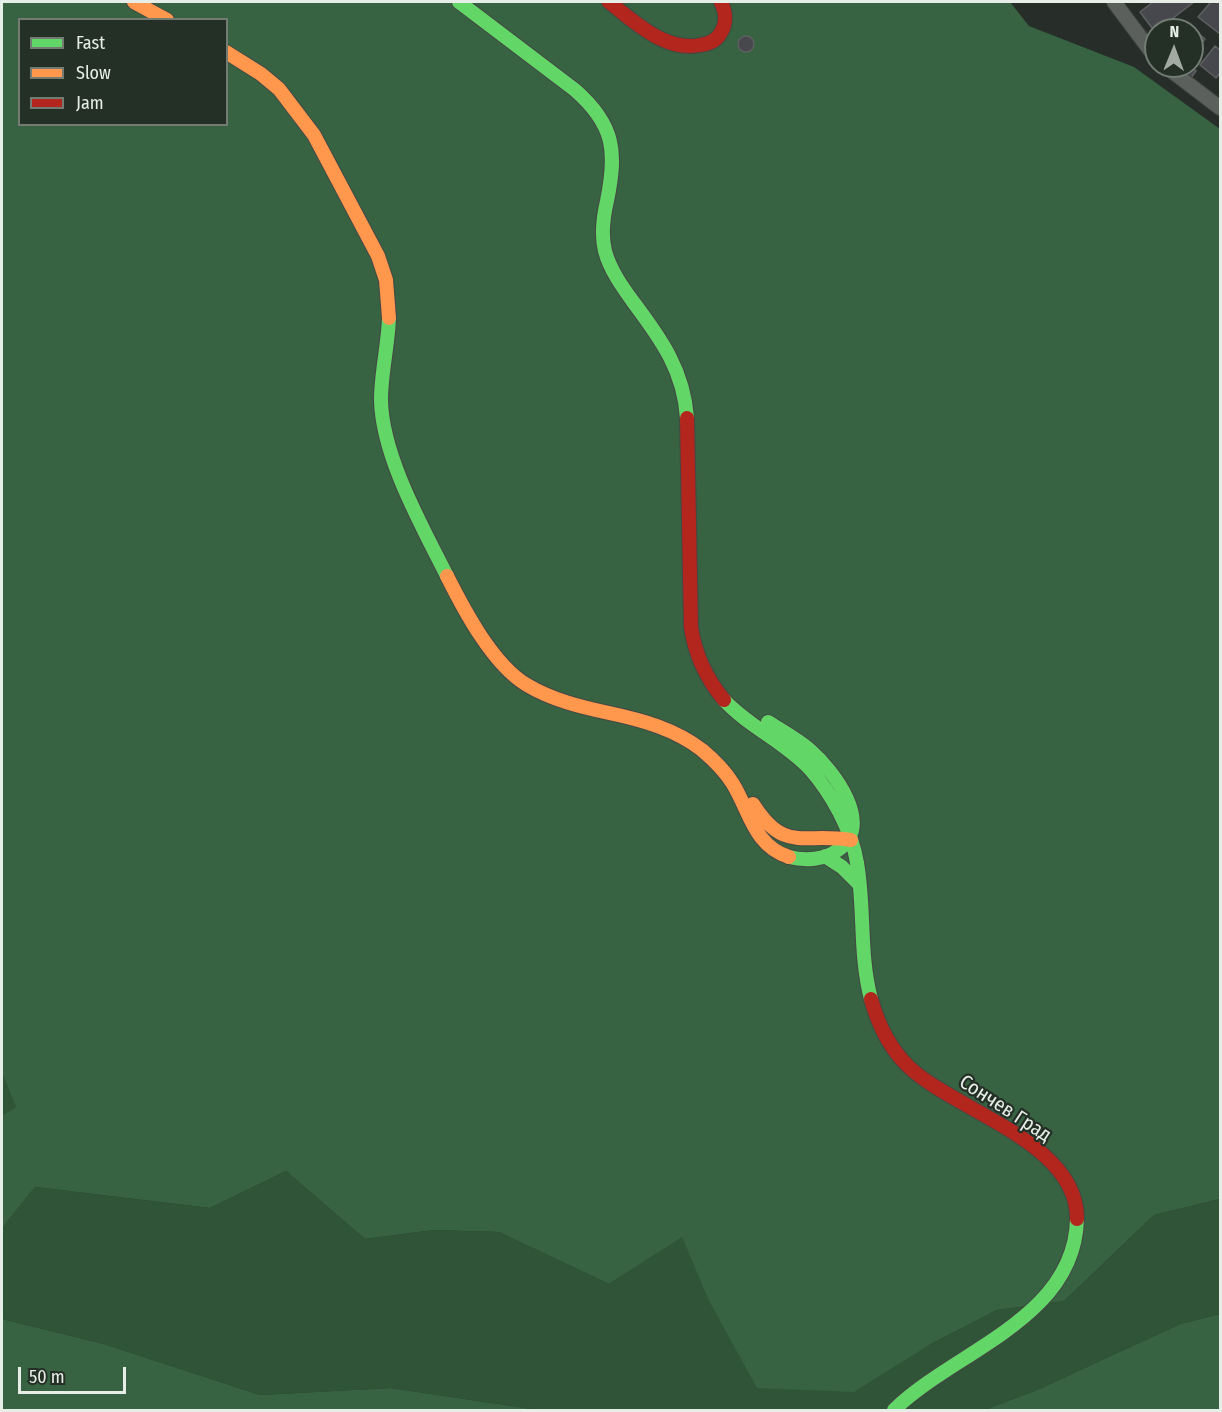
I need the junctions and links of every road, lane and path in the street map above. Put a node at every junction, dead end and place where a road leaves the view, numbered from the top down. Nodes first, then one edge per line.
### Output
1 (134, 2) edge
2 (459, 2) edge
3 (609, 2) edge
4 (721, 2) edge
5 (1114, 2) edge
6 (163, 18) edge
7 (1144, 42) edge
8 (228, 53) edge
9 (1181, 78) edge
10 (1221, 108) edge
11 (690, 571) junction
12 (541, 692) junction
13 (828, 798) junction
14 (803, 839) junction
15 (851, 840) junction
16 (825, 856) junction
17 (859, 884) junction
18 (894, 1410) edge

1 - 6 main road
2 - 11 main road
3 - 4 main road
5 - 7 street
8 - 12 main road
9 - 10 street
11 - 13 main road
11 - 15 main road
12 - 14 main road
12 - 16 main road
13 - 14 main road
13 - 15 main road
14 - 15 main road
15 - 16 main road
15 - 17 main road, Сончев Град
16 - 17 main road
17 - 18 main road, Сончев Град

